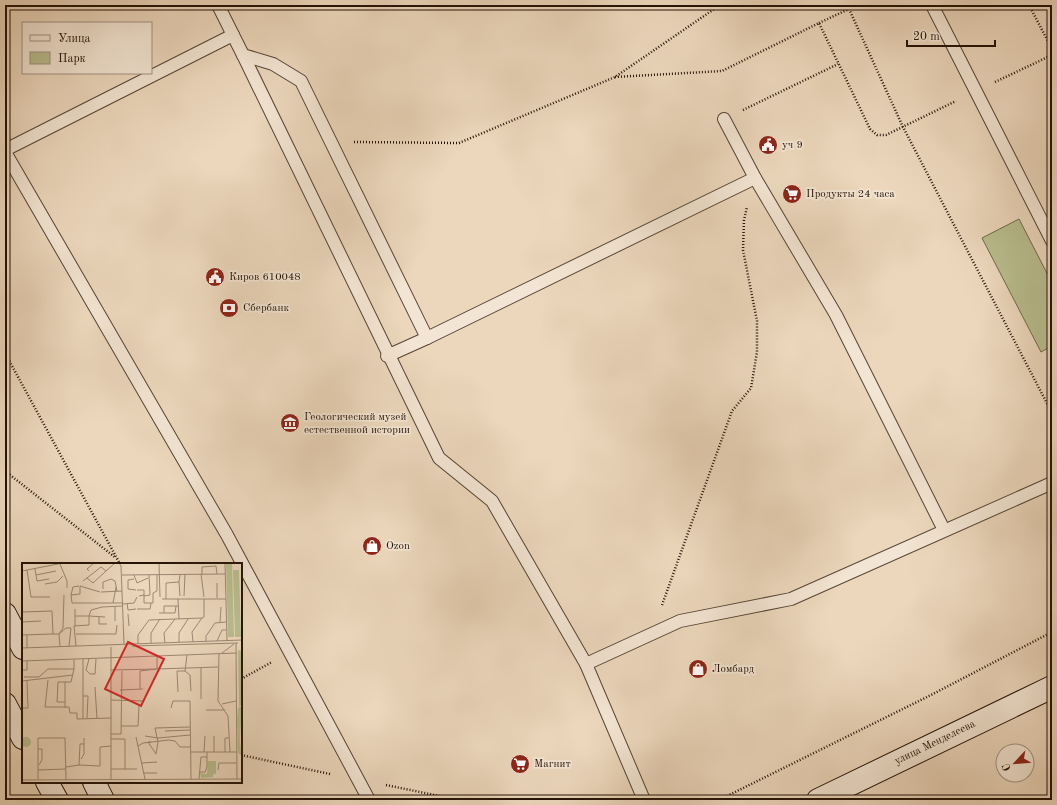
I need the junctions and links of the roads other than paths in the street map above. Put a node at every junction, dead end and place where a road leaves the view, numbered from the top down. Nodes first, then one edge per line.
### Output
1 (218, 5) edge
2 (932, 5) edge
3 (233, 35) junction
4 (243, 54) junction
5 (724, 119) road end
6 (5, 151) edge
7 (755, 178) junction
8 (1052, 241) edge
9 (427, 338) junction
10 (387, 356) junction
11 (1052, 483) edge
12 (944, 530) junction
13 (5, 614) edge
14 (22, 646) edge
15 (586, 664) junction
16 (1052, 687) edge
17 (5, 704) edge
18 (22, 736) edge
19 (48, 783) edge
20 (95, 783) edge
21 (56, 800) edge
22 (104, 800) edge
23 (369, 800) edge
24 (644, 800) edge
25 (818, 800) edge

1 - 3 lane
2 - 8 lane
3 - 4 lane
3 - 6 lane
4 - 9 lane
4 - 10 lane
5 - 7 lane
6 - 23 lane
7 - 9 lane
7 - 12 lane
9 - 10 lane
10 - 15 lane
11 - 12 lane
12 - 15 lane
13 - 14 street
15 - 24 lane
16 - 25 street, улица Менделеева
17 - 18 street
19 - 21 street
20 - 22 street

